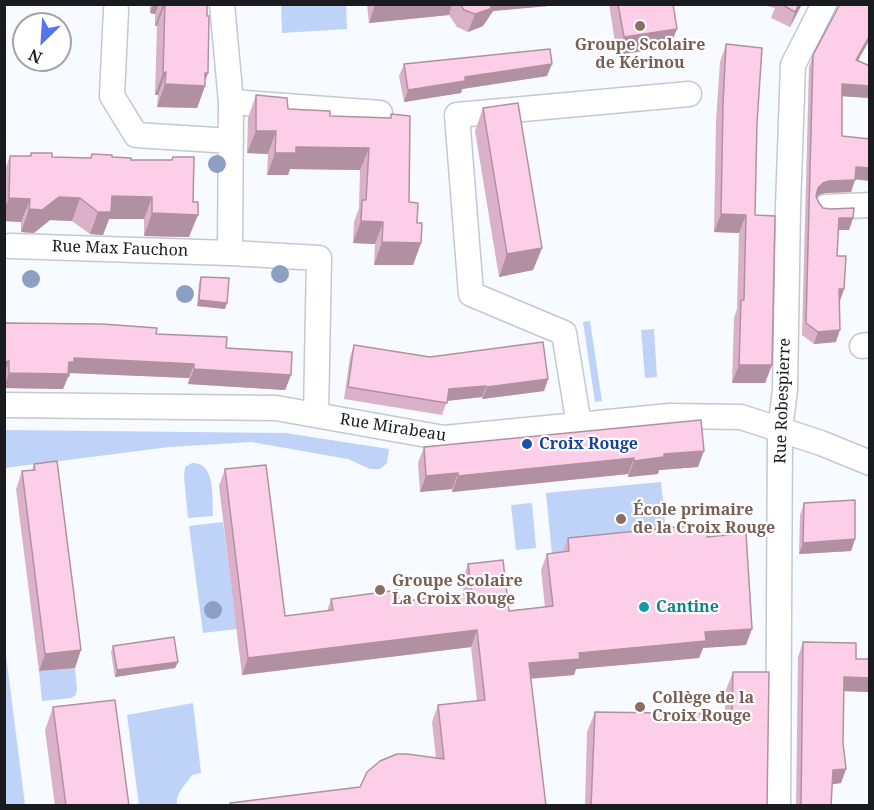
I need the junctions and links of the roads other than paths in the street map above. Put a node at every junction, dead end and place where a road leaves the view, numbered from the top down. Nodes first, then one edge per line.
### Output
1 (222, 4) edge
2 (824, 4) edge
3 (116, 10) dead end
4 (689, 94) dead end
5 (231, 102) junction
6 (380, 113) dead end
7 (231, 141) junction
8 (870, 206) edge
9 (806, 207) junction
10 (10, 246) dead end
11 (230, 253) junction
12 (4, 405) edge
13 (316, 415) junction
14 (579, 425) junction
15 (780, 429) junction
16 (870, 464) edge
17 (778, 806) edge

1 - 5 street
2 - 9 street, Rue Robespierre
3 - 7 street
4 - 14 street
5 - 6 street
5 - 7 street
7 - 11 street
8 - 9 street
9 - 15 street, Rue Robespierre
10 - 11 street, Rue Max Fauchon
11 - 13 street, Rue Max Fauchon
12 - 13 street, Rue Mirabeau
13 - 14 street, Rue Mirabeau
14 - 15 street, Rue Mirabeau
15 - 16 street, Rue Mirabeau
15 - 17 street, Rue Robespierre

